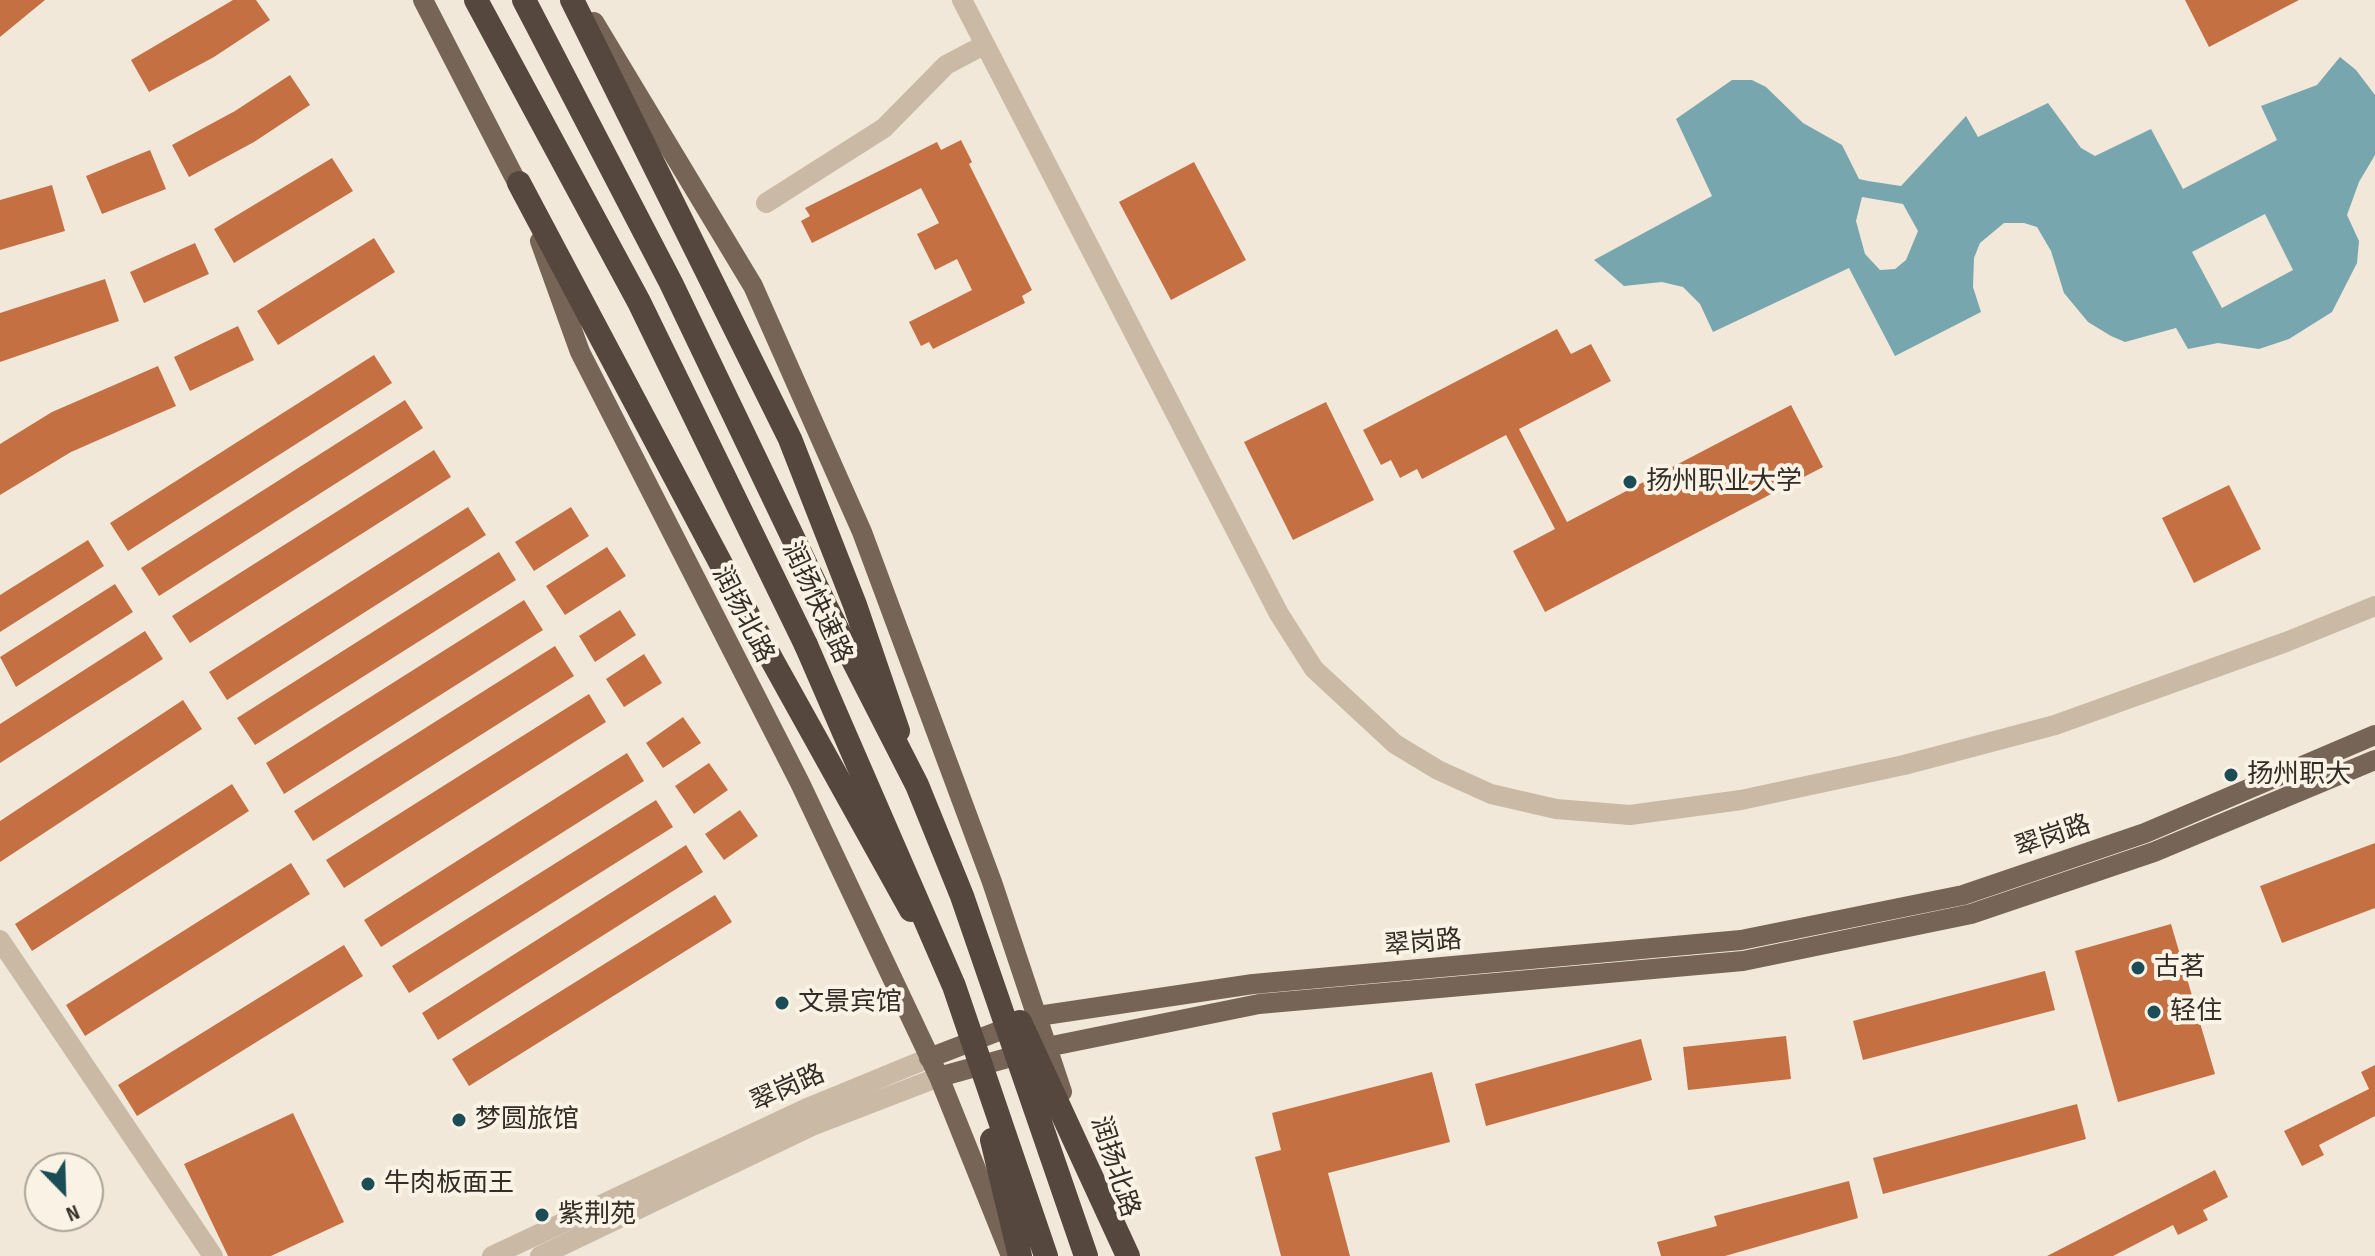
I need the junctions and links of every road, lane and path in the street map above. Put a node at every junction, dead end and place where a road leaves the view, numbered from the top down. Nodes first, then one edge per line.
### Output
1 (423, 0) edge
2 (476, 0) edge
3 (524, 0) edge
4 (572, 0) edge
5 (581, 0) edge
6 (962, 0) edge
7 (984, 45) junction
8 (519, 183) junction
9 (766, 203) dead end
10 (2375, 606) edge
11 (2375, 735) edge
12 (2375, 760) edge
13 (917, 785) junction
14 (962, 896) junction
15 (0, 940) edge
16 (954, 986) junction
17 (1038, 1016) junction
18 (1047, 1047) junction
19 (929, 1058) junction
20 (939, 1077) junction
21 (213, 1256) edge
22 (492, 1256) edge
23 (540, 1256) edge
24 (1011, 1256) edge
25 (1020, 1256) edge
26 (1046, 1256) edge
27 (1086, 1256) edge
28 (1115, 1256) edge
29 (1128, 1256) edge

1 - 8 main road, 润扬北路
2 - 16 highway, 润扬快速路, bridge
3 - 13 highway, 润扬快速路, bridge
4 - 13 highway, bridge
5 - 17 main road, 润扬北路
6 - 7 street
7 - 9 street
7 - 10 street
8 - 16 highway, bridge
8 - 19 main road, 润扬北路
11 - 17 main road, 翠岗路
12 - 18 main road, 翠岗路
13 - 14 highway, 润扬快速路, bridge
14 - 27 highway, 润扬快速路, bridge
14 - 29 highway, bridge
15 - 21 street
16 - 25 highway, bridge
16 - 26 highway, 润扬快速路, bridge
17 - 18 main road, 润扬北路
17 - 19 main road, 翠岗路
18 - 20 main road, 翠岗路
18 - 28 main road, 润扬北路
19 - 20 main road, 润扬北路
19 - 22 street, 翠岗路
20 - 23 street, 翠岗路
20 - 24 main road, 润扬北路

